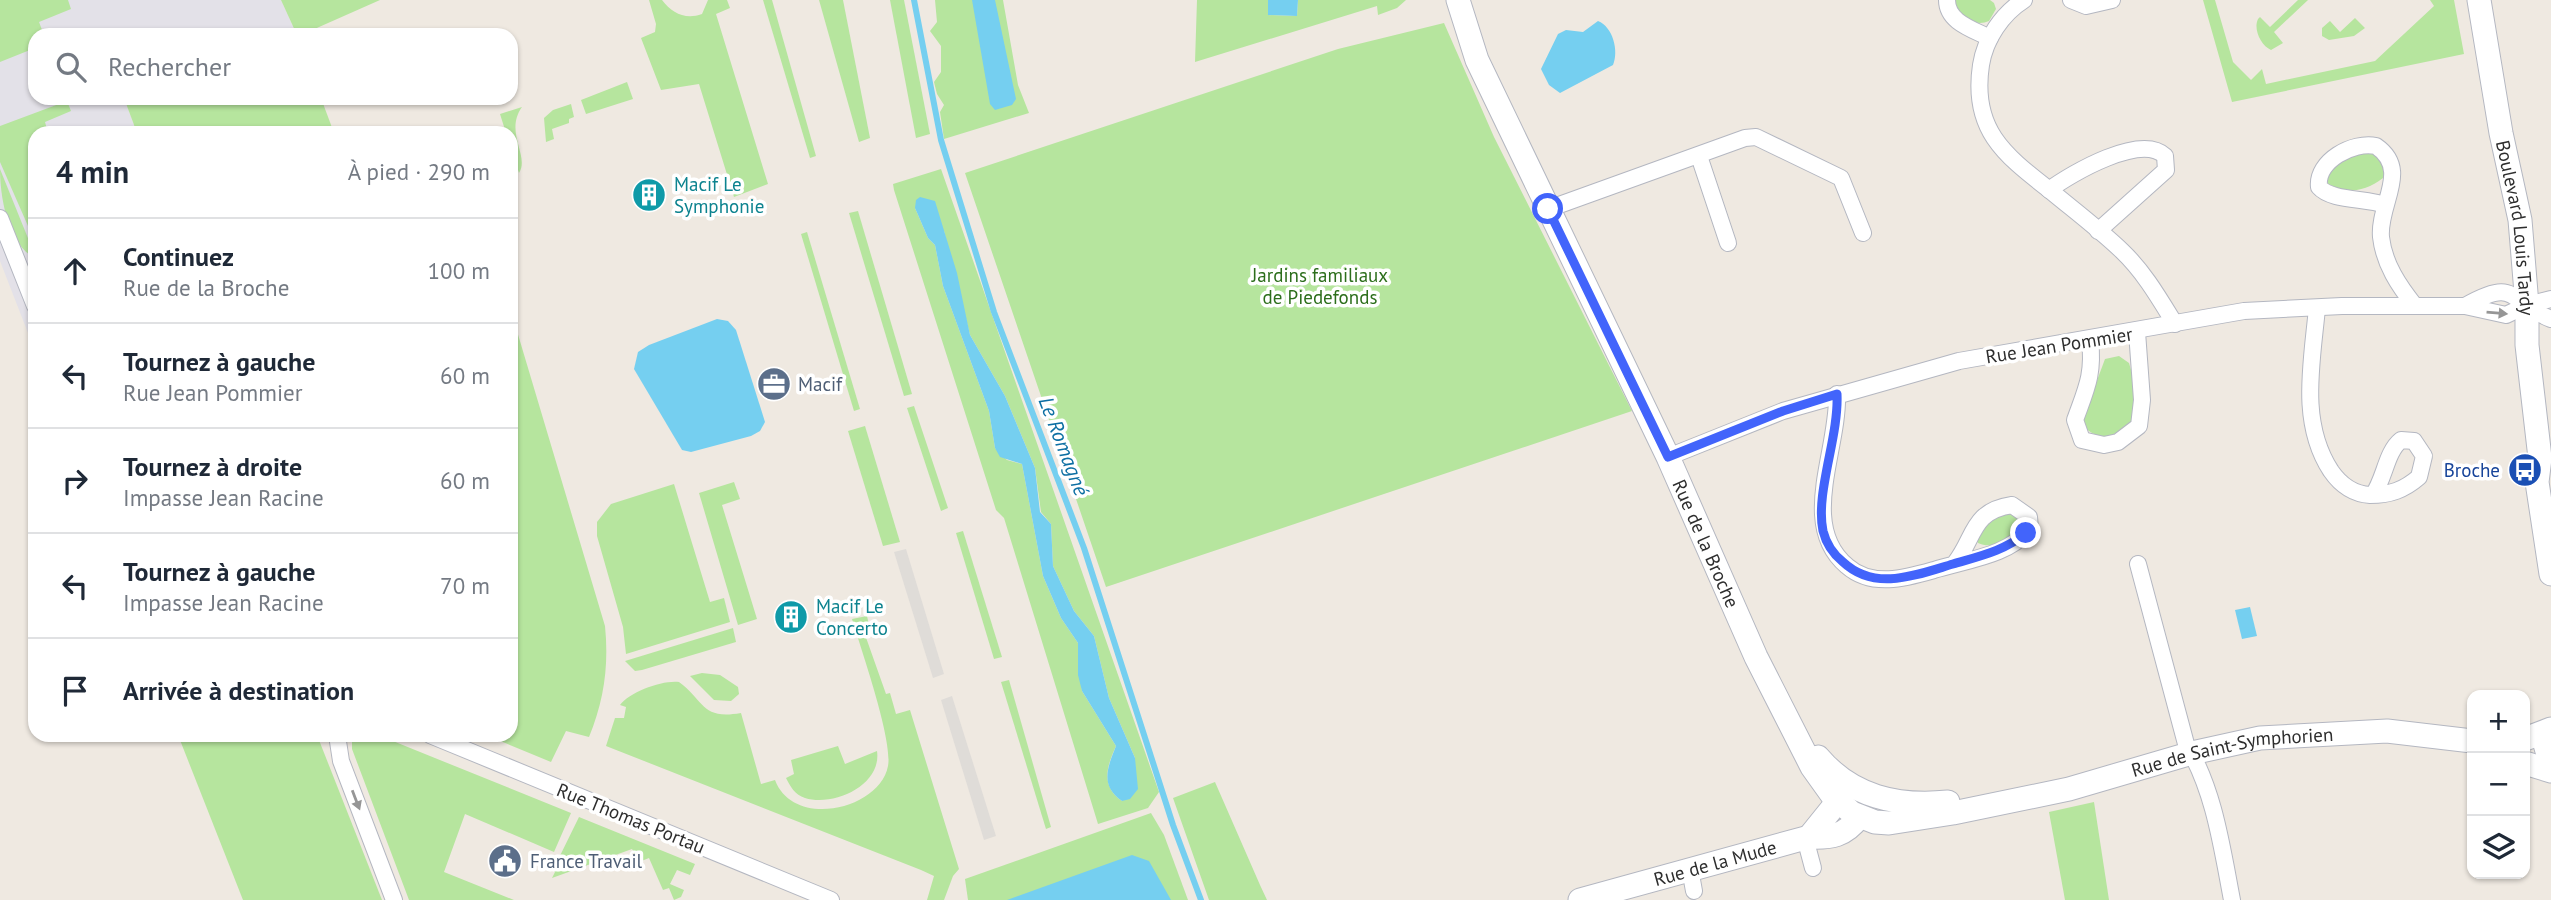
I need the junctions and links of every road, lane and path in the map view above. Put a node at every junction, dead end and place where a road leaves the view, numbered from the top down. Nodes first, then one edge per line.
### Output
1 (1458, 0) edge
2 (1947, 0) edge
3 (2071, 0) edge
4 (2112, 0) edge
5 (2479, 0) edge
6 (2013, 3) edge
7 (1990, 38) junction
8 (1699, 156) junction
9 (2049, 190) junction
10 (2385, 205) junction
11 (1548, 209) junction
12 (0, 218) edge
13 (2098, 230) junction
14 (1863, 233) dead end
15 (1728, 243) dead end
16 (28, 288) edge
17 (2551, 299) edge
18 (2528, 305) junction
19 (2415, 306) junction
20 (2465, 306) junction
21 (2317, 308) junction
22 (2551, 320) edge
23 (2175, 324) junction
24 (2137, 332) junction
25 (2090, 340) junction
26 (1837, 394) junction
27 (1668, 457) junction
28 (2546, 467) edge
29 (2373, 495) dead end
30 (1955, 563) junction
31 (2138, 564) dead end
32 (2551, 574) edge
33 (2551, 730) edge
34 (2530, 737) edge
35 (2467, 741) edge
36 (338, 742) edge
37 (446, 742) edge
38 (1802, 743) junction
39 (2192, 753) junction
40 (2530, 765) edge
41 (2551, 765) edge
42 (2551, 771) edge
43 (1839, 801) junction
44 (1998, 802) junction
45 (1903, 803) junction
46 (1859, 817) junction
47 (1807, 838) junction
48 (1813, 868) dead end
49 (796, 893) edge
50 (394, 900) edge
51 (831, 900) edge
52 (1580, 900) edge
53 (2232, 900) edge

1 - 11 street, Rue de la Broche
2 - 7 street
3 - 4 street
5 - 18 street, Boulevard Louis Tardy
6 - 7 street
7 - 9 street
8 - 11 street
8 - 14 street
8 - 15 street
9 - 13 street
9 - 13 street
10 - 10 street
10 - 19 street
11 - 27 street, Rue de la Broche
12 - 16 street
13 - 23 street
17 - 18 street, Rue Jean Pommier
20 -> 18 street, Rue Jean Pommier
18 - 20 street, Rue Jean Pommier
18 - 22 street, Rue Jean Pommier
18 - 28 street, Boulevard Louis Tardy
19 - 20 street, Rue Jean Pommier
19 - 21 street, Rue Jean Pommier
21 - 23 street, Rue Jean Pommier
21 - 29 street
23 - 24 street, Rue Jean Pommier
24 - 25 street, Rue Jean Pommier
24 - 25 street
25 - 26 street, Rue Jean Pommier
26 - 27 street, Rue Jean Pommier
26 - 30 street
27 - 38 street, Rue de la Broche
28 - 32 street, Boulevard Louis Tardy
30 - 30 street
31 - 39 street
33 - 34 street
33 - 41 street
35 - 39 street, Rue de Saint-Symphorien
36 -> 50 street
37 - 49 street, Rue Thomas Portau
38 - 43 street
38 - 45 street, Rue de Saint-Symphorien
39 - 44 street, Rue de Saint-Symphorien
39 - 53 street
40 - 42 street
43 - 45 street
43 - 46 street
43 - 47 street
44 - 45 street, Rue de Saint-Symphorien
44 - 46 street, Rue de Saint-Symphorien
46 - 47 street, Rue de la Mude
47 - 48 street
47 - 52 street, Rue de la Mude
49 - 51 street, Rue Thomas Portau

